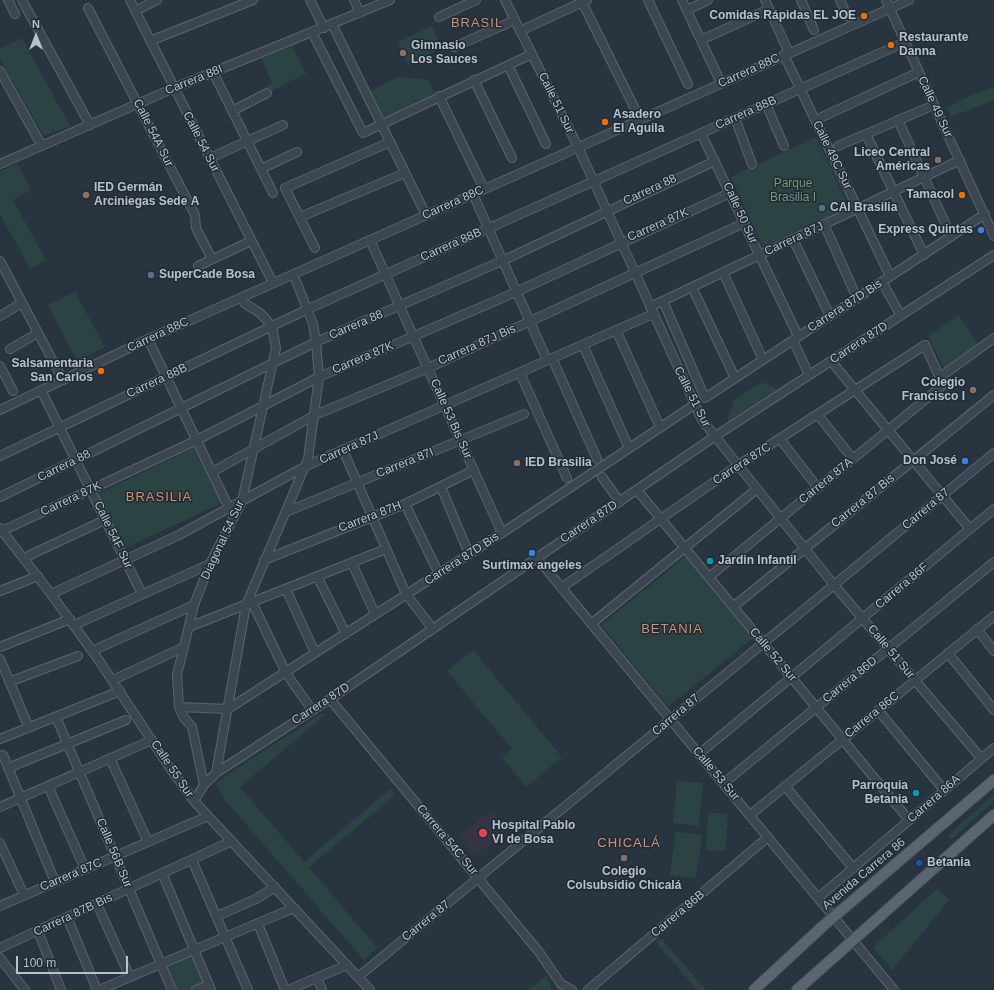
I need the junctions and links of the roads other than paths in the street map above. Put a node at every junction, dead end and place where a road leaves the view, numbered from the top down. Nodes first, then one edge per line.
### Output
1 (8, 0) edge
2 (22, 0) edge
3 (130, 0) edge
4 (157, 0) edge
5 (252, 0) edge
6 (310, 0) edge
7 (354, 0) edge
8 (390, 0) edge
9 (476, 0) edge
10 (505, 0) edge
11 (648, 0) edge
12 (682, 0) edge
13 (708, 0) edge
14 (765, 0) edge
15 (801, 0) edge
16 (840, 0) edge
17 (886, 0) edge
18 (909, 0) edge
19 (584, 1) edge
20 (88, 8) dead end
21 (769, 9) junction
22 (890, 9) junction
23 (686, 10) junction
24 (135, 11) junction
25 (360, 13) junction
26 (15, 14) dead end
27 (847, 16) dead end
28 (439, 17) dead end
29 (515, 20) junction
30 (332, 24) junction
31 (324, 28) junction
32 (814, 30) dead end
33 (520, 31) junction
34 (312, 32) junction
35 (701, 40) junction
36 (150, 41) junction
37 (905, 42) junction
38 (454, 47) dead end
39 (532, 54) junction
40 (787, 54) junction
41 (508, 65) junction
42 (0, 71) edge
43 (213, 72) junction
44 (919, 72) junction
45 (474, 80) junction
46 (721, 83) junction
47 (688, 84) dead end
48 (174, 88) junction
49 (800, 88) junction
50 (267, 92) dead end
51 (439, 96) junction
52 (138, 104) junction
53 (766, 104) junction
54 (934, 105) junction
55 (232, 111) junction
56 (822, 116) dead end
57 (735, 118) junction
58 (640, 119) junction
59 (898, 120) junction
60 (381, 124) junction
61 (90, 125) junction
62 (283, 125) dead end
63 (701, 133) junction
64 (866, 134) junction
65 (247, 141) junction
66 (390, 142) junction
67 (546, 144) dead end
68 (42, 146) junction
69 (784, 146) dead end
70 (838, 146) dead end
71 (578, 147) junction
72 (296, 152) dead end
73 (210, 158) junction
74 (512, 158) dead end
75 (960, 160) junction
76 (715, 161) junction
77 (0, 164) edge
78 (752, 164) dead end
79 (261, 169) junction
80 (405, 173) junction
81 (924, 177) junction
82 (593, 181) junction
83 (484, 189) junction
84 (893, 192) junction
85 (273, 193) dead end
86 (730, 193) junction
87 (473, 194) junction
88 (858, 208) junction
89 (606, 210) junction
90 (985, 214) junction
91 (426, 215) junction
92 (300, 217) junction
93 (744, 223) junction
94 (824, 224) junction
95 (488, 228) junction
96 (951, 236) junction
97 (994, 236) edge
98 (793, 239) junction
99 (370, 240) junction
100 (251, 241) junction
101 (621, 242) junction
102 (315, 248) dead end
103 (924, 254) junction
104 (760, 255) junction
105 (994, 255) edge
106 (212, 260) junction
107 (0, 261) edge
108 (502, 261) junction
109 (198, 266) dead end
110 (723, 272) junction
111 (635, 273) junction
112 (3, 274) edge
113 (385, 274) junction
114 (890, 276) junction
115 (296, 281) dead end
116 (882, 282) junction
117 (273, 284) junction
118 (692, 287) junction
119 (516, 292) junction
120 (857, 298) junction
121 (663, 301) junction
122 (22, 303) junction
123 (244, 303) dead end
124 (400, 306) junction
125 (308, 309) junction
126 (651, 310) junction
127 (0, 316) edge
128 (830, 316) junction
129 (901, 316) junction
130 (530, 322) junction
131 (272, 326) junction
132 (616, 330) junction
133 (38, 333) junction
134 (414, 337) junction
135 (796, 338) junction
136 (994, 338) edge
137 (148, 340) junction
138 (316, 342) junction
139 (583, 345) junction
140 (10, 349) dead end
141 (550, 359) junction
142 (763, 360) junction
143 (831, 361) junction
144 (272, 364) junction
145 (0, 366) edge
146 (428, 368) junction
147 (520, 372) junction
148 (809, 375) junction
149 (166, 377) junction
150 (319, 377) junction
151 (735, 378) junction
152 (63, 380) junction
153 (942, 381) junction
154 (41, 390) junction
155 (14, 391) dead end
156 (856, 391) junction
157 (994, 395) edge
158 (264, 405) junction
159 (694, 405) junction
160 (445, 406) junction
161 (181, 407) junction
162 (0, 410) edge
163 (524, 414) dead end
164 (316, 415) junction
165 (818, 415) junction
166 (660, 427) junction
167 (59, 428) junction
168 (889, 430) junction
169 (714, 437) junction
170 (780, 439) junction
171 (197, 440) junction
172 (460, 441) junction
173 (629, 448) junction
174 (254, 450) junction
175 (343, 450) junction
176 (994, 453) edge
177 (0, 456) edge
178 (597, 459) dead end
179 (853, 459) junction
180 (76, 460) junction
181 (914, 460) junction
182 (306, 466) junction
183 (737, 466) junction
184 (474, 470) junction
185 (212, 472) junction
186 (602, 477) dead end
187 (567, 478) dead end
188 (357, 483) junction
189 (441, 487) junction
190 (818, 488) junction
191 (756, 489) junction
192 (90, 490) junction
193 (637, 490) junction
194 (943, 495) junction
195 (0, 497) edge
196 (242, 500) junction
197 (620, 502) junction
198 (405, 504) junction
199 (230, 508) junction
200 (994, 510) edge
201 (286, 512) junction
202 (372, 516) junction
203 (661, 519) junction
204 (780, 519) junction
205 (105, 520) junction
206 (970, 529) junction
207 (1, 530) edge
208 (502, 533) junction
209 (684, 548) junction
210 (805, 548) junction
211 (386, 549) junction
212 (469, 554) junction
213 (30, 555) dead end
214 (537, 558) junction
215 (125, 559) junction
216 (264, 560) junction
217 (994, 562) edge
218 (352, 563) junction
219 (210, 564) junction
220 (439, 574) junction
221 (38, 576) junction
222 (317, 576) junction
223 (709, 577) junction
224 (834, 585) junction
225 (561, 588) junction
226 (286, 589) junction
227 (0, 591) edge
228 (51, 594) junction
229 (142, 594) junction
230 (406, 594) junction
231 (249, 603) junction
232 (194, 605) junction
233 (733, 607) junction
234 (375, 614) junction
235 (994, 616) edge
236 (863, 618) junction
237 (72, 622) junction
238 (591, 624) junction
239 (189, 627) junction
240 (433, 629) junction
241 (977, 629) junction
242 (346, 634) junction
243 (763, 644) junction
244 (0, 647) edge
245 (184, 647) junction
246 (888, 648) junction
247 (92, 651) junction
248 (994, 651) edge
249 (316, 653) junction
250 (948, 653) junction
251 (78, 656) dead end
252 (0, 659) edge
253 (286, 672) junction
254 (791, 677) junction
255 (113, 680) junction
256 (915, 680) junction
257 (9, 682) junction
258 (120, 691) junction
259 (330, 699) junction
260 (179, 707) junction
261 (816, 708) junction
262 (228, 709) junction
263 (312, 710) junction
264 (878, 710) junction
265 (994, 710) edge
266 (56, 717) junction
267 (126, 720) dead end
268 (671, 720) junction
269 (29, 728) junction
270 (0, 739) edge
271 (842, 739) junction
272 (152, 740) junction
273 (67, 744) junction
274 (994, 748) edge
275 (2, 754) dead end
276 (699, 754) junction
277 (110, 758) junction
278 (981, 758) junction
279 (8, 768) junction
280 (79, 772) junction
281 (216, 773) junction
282 (994, 780) edge
283 (724, 784) junction
284 (204, 785) junction
285 (48, 786) junction
286 (785, 786) junction
287 (944, 790) junction
288 (20, 798) junction
289 (194, 801) junction
290 (0, 807) edge
291 (750, 815) junction
292 (994, 815) edge
293 (208, 816) junction
294 (909, 820) junction
295 (768, 837) junction
296 (232, 841) junction
297 (148, 842) junction
298 (0, 843) edge
299 (115, 856) junction
300 (192, 860) junction
301 (853, 868) junction
302 (85, 869) junction
303 (162, 873) junction
304 (478, 878) junction
305 (54, 882) junction
306 (275, 887) junction
307 (129, 889) junction
308 (24, 895) junction
309 (818, 898) junction
310 (97, 904) junction
311 (0, 906) edge
312 (294, 908) junction
313 (217, 916) junction
314 (834, 916) junction
315 (67, 917) junction
316 (258, 924) junction
317 (38, 931) junction
318 (226, 937) junction
319 (853, 940) junction
320 (0, 948) edge
321 (194, 951) junction
322 (0, 958) edge
323 (161, 964) junction
324 (347, 965) junction
325 (130, 977) junction
326 (317, 978) junction
327 (358, 978) junction
328 (560, 987) edge
329 (210, 988) edge
330 (25, 990) edge
331 (61, 990) edge
332 (98, 990) edge
333 (172, 990) edge
334 (196, 990) edge
335 (248, 990) edge
336 (285, 990) edge
337 (288, 990) edge
338 (322, 990) edge
339 (370, 990) edge
340 (572, 990) edge
341 (588, 990) edge
342 (754, 990) edge
343 (797, 990) edge
344 (894, 990) edge

1 - 26 street
2 - 61 street
3 - 24 street, Calle 54 Sur
4 - 24 street
5 - 36 street
6 - 31 street
7 - 25 street
8 - 25 street, Carrera 88I
9 - 28 street
10 - 29 street, Calle 51 Sur
11 - 47 street
12 - 23 street
13 - 23 street
14 - 21 street, Calle 49C Sur
15 - 32 street
16 - 27 street
17 - 22 street, Calle 49 Sur
18 - 22 street, Carrera 88C
19 - 33 street
19 - 58 street
20 - 52 street, Calle 54A Sur
21 - 35 street
21 - 40 street, Calle 49C Sur
22 - 37 street, Calle 49 Sur
22 - 40 street, Carrera 88C
23 - 35 street
24 - 36 street, Calle 54 Sur
25 - 30 street, Carrera 88I
29 - 33 street, Calle 51 Sur
29 - 38 street
30 - 31 street, Carrera 88I
30 - 60 street
31 - 34 street, Carrera 88I
33 - 39 street, Calle 51 Sur
34 - 43 street, Carrera 88I
34 - 60 street
35 - 46 street
36 - 48 street, Calle 54 Sur
37 - 44 street, Calle 49 Sur
37 - 49 street, Carrera 88B
39 - 41 street
39 - 71 street, Calle 51 Sur
40 - 46 street, Carrera 88C
40 - 49 street, Calle 49C Sur
41 - 45 street
41 - 67 street
42 - 68 street
43 - 48 street, Carrera 88I
43 - 55 street
44 - 54 street, Calle 49 Sur
44 - 56 street
45 - 51 street
45 - 74 street
46 - 58 street, Carrera 88C
48 - 52 street, Carrera 88I
48 - 73 street, Calle 54 Sur
49 - 53 street, Carrera 88B
49 - 88 street, Calle 49C Sur
50 - 55 street
51 - 60 street
51 - 83 street
52 - 61 street, Carrera 88I
52 - 106 street, Calle 54A Sur
53 - 57 street, Carrera 88B
53 - 69 street
54 - 59 street
54 - 75 street, Calle 49 Sur
55 - 65 street
57 - 63 street, Carrera 88B
57 - 78 street
58 - 71 street, Carrera 88C
59 - 64 street
59 - 81 street
60 - 66 street
61 - 68 street, Carrera 88I
62 - 65 street
63 - 76 street, Calle 50 Sur
63 - 82 street, Carrera 88B
64 - 70 street
64 - 84 street
65 - 73 street
65 - 79 street
66 - 80 street
66 - 92 street
68 - 77 street, Carrera 88I
71 - 82 street, Calle 51 Sur
71 - 83 street, Carrera 88C
72 - 79 street
73 - 100 street, Calle 54 Sur
75 - 81 street, Carrera 87J
75 - 90 street, Calle 49 Sur
76 - 86 street, Calle 50 Sur
76 - 89 street, Carrera 88
79 - 85 street
80 - 91 street
80 - 92 street
81 - 84 street, Carrera 87J
81 - 96 street
82 - 89 street, Calle 51 Sur
82 - 95 street, Carrera 88B
83 - 87 street, Carrera 88C
84 - 88 street, Carrera 87J
84 - 103 street
86 - 93 street, Calle 50 Sur
86 - 101 street, Carrera 87K
87 - 91 street, Carrera 88C
87 - 95 street
88 - 94 street, Carrera 87J
88 - 114 street, Calle 49C Sur
89 - 101 street, Calle 51 Sur
89 - 108 street, Carrera 88
90 - 96 street, Carrera 87D Bis
90 - 97 street, Calle 49 Sur
91 - 99 street, Carrera 88C
92 - 102 street
93 - 104 street, Calle 50 Sur
93 - 111 street, Carrera 87J Bis
94 - 98 street, Carrera 87J
94 - 120 street
95 - 108 street
95 - 113 street, Carrera 88B
96 - 103 street, Carrera 87D Bis
98 - 104 street, Carrera 87J
98 - 128 street
99 - 113 street, Calle 53 Bis Sur
99 - 117 street, Carrera 88C
100 - 106 street
100 - 117 street, Calle 54 Sur
101 - 111 street, Calle 51 Sur
101 - 119 street, Carrera 87K
103 - 114 street, Carrera 87D Bis
104 - 110 street, Carrera 87J
104 - 135 street, Calle 50 Sur
105 - 129 street, Carrera 87D
106 - 109 street
107 - 112 street
108 - 119 street
108 - 124 street, Carrera 88
110 - 118 street, Carrera 87J
110 - 142 street
111 - 126 street, Calle 51 Sur
111 - 130 street, Carrera 87J Bis
112 - 122 street
113 - 124 street, Calle 53 Bis Sur
113 - 125 street, Carrera 88B
114 - 116 street, Carrera 87D Bis
115 - 125 street
116 - 120 street, Carrera 87D Bis
116 - 129 street
117 - 137 street, Carrera 88C
118 - 121 street, Carrera 87J
118 - 151 street
119 - 130 street
119 - 134 street, Carrera 87K
120 - 128 street, Carrera 87D Bis
121 - 126 street, Carrera 87J
121 - 151 street, Carrera 87D Bis
122 - 127 street
122 - 133 street
123 - 131 street
124 - 134 street, Calle 53 Bis Sur
124 - 138 street, Carrera 88
125 - 131 street, Carrera 88B
125 - 138 street
126 - 132 street, Carrera 87J
126 - 159 street, Calle 51 Sur
128 - 135 street, Carrera 87D Bis
129 - 143 street, Carrera 87D
130 - 141 street
130 - 146 street, Carrera 87J Bis
131 - 144 street, Diagonal 54 Sur
131 - 149 street, Carrera 88B
132 - 139 street, Carrera 87J
132 - 166 street
133 - 140 street
133 - 152 street
134 - 146 street, Calle 53 Bis Sur
134 - 150 street, Carrera 87K
135 - 142 street, Carrera 87D Bis
135 - 148 street, Calle 50 Sur
136 - 153 street, Carrera 87A
137 - 149 street
137 - 152 street, Carrera 88C
138 - 144 street, Carrera 88
138 - 150 street
139 - 141 street, Carrera 87J
139 - 173 street
141 - 147 street, Carrera 87J
141 - 178 street
142 - 151 street, Carrera 87D Bis
143 - 148 street, Carrera 87D
143 - 156 street
144 - 158 street, Diagonal 54 Sur
144 - 161 street, Carrera 88
145 - 155 street
146 - 160 street, Calle 53 Bis Sur
146 - 164 street, Carrera 87J Bis
147 - 160 street, Carrera 87J
147 - 187 street
148 - 169 street, Carrera 87D
149 - 161 street
149 - 167 street, Carrera 88B
150 - 158 street, Carrera 87K
150 - 164 street
152 - 154 street, Carrera 88C
153 - 156 street, Carrera 87C
153 - 168 street, Carrera 87A
154 - 162 street, Carrera 88C
154 - 167 street, Calle 54F Sur
156 - 165 street, Carrera 87C
156 - 168 street
157 - 181 street, Carrera 87 Bis
158 - 171 street, Carrera 87K
158 - 174 street, Diagonal 54 Sur
159 - 166 street, Carrera 87D Bis
159 - 169 street, Calle 51 Sur
160 - 172 street, Calle 53 Bis Sur
160 - 175 street, Carrera 87J
161 - 171 street
161 - 180 street, Carrera 88
163 - 172 street, Carrera 87I
164 - 174 street, Carrera 87J Bis
164 - 182 street
165 - 170 street, Carrera 87C
165 - 179 street
166 - 173 street, Carrera 87D Bis
167 - 177 street, Carrera 88B
167 - 180 street, Calle 54F Sur
168 - 179 street, Carrera 87A
168 - 181 street
169 - 183 street, Calle 51 Sur
169 - 193 street, Carrera 87D
170 - 183 street, Carrera 87C
170 - 190 street
171 - 185 street
171 - 192 street, Carrera 87K
172 - 184 street, Calle 53 Bis Sur
172 - 188 street, Carrera 87I
173 - 208 street, Carrera 87D Bis
174 - 185 street, Carrera 87J Bis
174 - 196 street, Diagonal 54 Sur
175 - 182 street, Carrera 87J
175 - 188 street
176 - 194 street, Carrera 87
179 - 190 street, Carrera 87A
180 - 192 street, Calle 54F Sur
180 - 195 street, Carrera 88
181 - 194 street
181 - 210 street, Carrera 87 Bis
182 - 196 street, Carrera 87J
182 - 201 street
183 - 191 street, Calle 51 Sur
183 - 203 street, Carrera 87C
184 - 189 street, Carrera 87H
184 - 208 street, Calle 53 Bis Sur
185 - 199 street
186 - 197 street
188 - 201 street, Carrera 87I
188 - 202 street
189 - 198 street, Carrera 87H
189 - 212 street
190 - 204 street, Carrera 87A
191 - 204 street, Calle 51 Sur
191 - 209 street
192 - 205 street, Calle 54F Sur
192 - 207 street, Carrera 87K
193 - 197 street, Carrera 87D
193 - 203 street, Calle 52 Sur
194 - 206 street
194 - 224 street, Carrera 87
196 - 199 street, Carrera 87J
196 - 219 street, Diagonal 54 Sur
197 - 214 street, Carrera 87D
198 - 202 street, Carrera 87H
198 - 220 street
199 - 215 street, Carrera 87J
200 - 206 street, Carrera 86F
201 - 216 street
202 - 211 street
202 - 216 street, Carrera 87H
203 - 209 street, Calle 52 Sur
203 - 225 street, Carrera 87C
204 - 210 street, Calle 51 Sur
204 - 223 street, Carrera 87A
205 - 213 street
205 - 215 street, Calle 54F Sur
206 - 236 street, Carrera 86F
207 - 221 street, Calle 55 Sur
208 - 212 street, Carrera 87D Bis
209 - 223 street, Calle 52 Sur
209 - 238 street
210 - 224 street, Calle 51 Sur
210 - 233 street, Carrera 87 Bis
211 - 218 street
211 - 230 street
212 - 220 street, Carrera 87D Bis
214 - 225 street, Calle 53 Sur
214 - 240 street, Carrera 87D
215 - 228 street, Carrera 87J
215 - 229 street, Calle 54F Sur
216 - 231 street
217 - 246 street, Carrera 86D
218 - 222 street
218 - 234 street
219 - 229 street
219 - 232 street, Diagonal 54 Sur
220 - 230 street, Carrera 87D Bis
221 - 227 street
221 - 228 street, Calle 55 Sur
222 - 226 street
222 - 242 street
223 - 233 street, Calle 52 Sur
224 - 236 street, Calle 51 Sur
224 - 243 street, Carrera 87
225 - 238 street, Calle 53 Sur
226 - 231 street
226 - 249 street
228 - 237 street, Calle 55 Sur
229 - 237 street
230 - 234 street, Carrera 87D Bis
230 - 240 street
231 - 239 street
231 - 253 street
231 - 262 street
232 - 239 street, Diagonal 54 Sur
232 - 247 street
233 - 243 street, Calle 52 Sur
234 - 242 street, Carrera 87D Bis
235 - 241 street, Carrera 86C
236 - 246 street, Calle 51 Sur
236 - 254 street, Carrera 86F
237 - 244 street
237 - 247 street, Calle 55 Sur
238 - 268 street, Calle 53 Sur
239 - 245 street, Diagonal 54 Sur
240 - 259 street, Carrera 87D
241 - 248 street
241 - 250 street, Carrera 86C
242 - 249 street, Carrera 87D Bis
243 - 254 street, Calle 52 Sur
243 - 268 street, Carrera 87
245 - 255 street
245 - 260 street, Diagonal 54 Sur
246 - 256 street, Calle 51 Sur
246 - 261 street, Carrera 86D
247 - 255 street, Calle 55 Sur
249 - 253 street, Carrera 87D Bis
250 - 256 street, Carrera 86C
250 - 265 street
251 - 257 street
252 - 257 street
253 - 262 street, Carrera 87D Bis
253 - 263 street
254 - 261 street, Calle 52 Sur
254 - 276 street, Carrera 86F
255 - 258 street, Calle 55 Sur
256 - 264 street, Carrera 86C
256 - 278 street, Calle 51 Sur
257 - 269 street
258 - 266 street
258 - 272 street, Calle 55 Sur
259 - 263 street, Carrera 87D
259 - 304 street, Carrera 54C Sur
260 - 262 street
260 - 284 street, Diagonal 54 Sur
261 - 271 street, Calle 52 Sur
261 - 283 street, Carrera 86D
262 - 281 street
263 - 281 street, Carrera 87D
264 - 271 street, Carrera 86C
264 - 287 street
266 - 269 street
266 - 273 street, Calle 56B Sur
267 - 273 street
268 - 276 street, Calle 53 Sur
268 - 304 street, Carrera 87
269 - 270 street
271 - 286 street, Carrera 86C
271 - 294 street, Calle 52 Sur
272 - 277 street
272 - 289 street, Calle 55 Sur
273 - 279 street
273 - 280 street, Calle 56B Sur
274 - 278 street, Carrera 86A
275 - 279 street
276 - 283 street, Calle 53 Sur
277 - 280 street
277 - 297 street
278 - 287 street, Carrera 86A
279 - 288 street
280 - 285 street
280 - 299 street, Calle 56B Sur
281 - 284 street, Carrera 87D
282 - 314 main road, Avenida Carrera 86
283 - 291 street, Calle 53 Sur
284 - 289 street, Carrera 87D
285 - 288 street
285 - 302 street
286 - 291 street, Carrera 86C
286 - 301 street
287 - 294 street, Carrera 86A
288 - 290 street
288 - 305 street
289 - 293 street, Calle 55 Sur
291 - 295 street, Calle 53 Sur
292 - 319 main road
293 - 296 street, Calle 55 Sur
293 - 297 street, Carrera 87C
294 - 301 street, Carrera 86A
295 - 309 street, Calle 53 Sur
295 - 341 street, Carrera 86B
296 - 300 street, Carrera 87B Bis
296 - 306 street, Calle 55 Sur
297 - 299 street, Carrera 87C
298 - 308 street
299 - 302 street, Carrera 87C
299 - 307 street, Calle 56B Sur
300 - 303 street, Carrera 87B Bis
300 - 313 street
301 - 309 street, Carrera 86A
302 - 305 street, Carrera 87C
303 - 307 street, Carrera 87B Bis
303 - 321 street
304 - 327 street, Carrera 87
304 - 328 street, Carrera 54C Sur
305 - 308 street, Carrera 87C
306 - 312 street, Calle 55 Sur
306 - 313 street
307 - 310 street, Carrera 87B Bis
307 - 323 street, Calle 56B Sur
308 - 311 street, Carrera 87C
309 - 314 street, Calle 53 Sur
310 - 315 street, Carrera 87B Bis
310 - 325 street
312 - 316 street
312 - 324 street, Calle 55 Sur
313 - 318 street
314 - 319 street, Calle 53 Sur
314 - 342 main road, Avenida Carrera 86
315 - 317 street, Carrera 87B Bis
315 - 332 street
316 - 318 street
316 - 336 street
317 - 320 street, Carrera 87B Bis
317 - 331 street
318 - 321 street
318 - 335 street
319 - 343 main road
319 - 344 street, Calle 53 Sur
321 - 323 street
321 - 329 street
322 - 330 street
323 - 325 street
323 - 333 street, Calle 56B Sur
324 - 326 street
324 - 327 street, Calle 55 Sur
325 - 332 street
326 - 337 street
326 - 338 street
327 - 339 street, Calle 55 Sur
328 - 340 street
329 - 334 street

